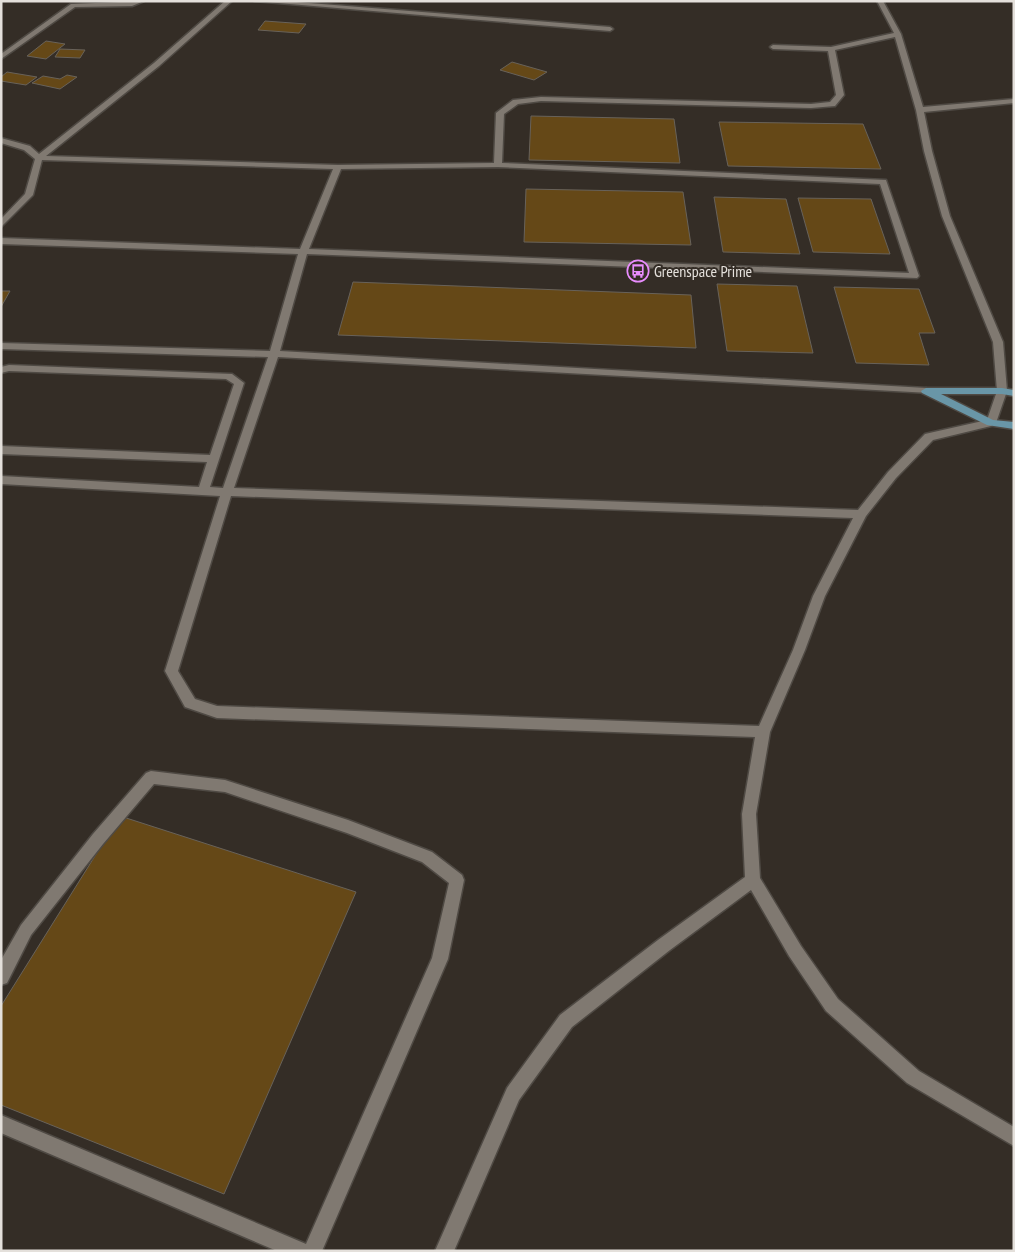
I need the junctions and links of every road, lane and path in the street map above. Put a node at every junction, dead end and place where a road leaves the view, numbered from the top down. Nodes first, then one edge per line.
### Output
1 (141, 1) edge
2 (229, 1) edge
3 (257, 1) edge
4 (880, 1) edge
5 (610, 29) dead end
6 (898, 34) junction
7 (773, 47) dead end
8 (831, 49) junction
9 (1, 57) edge
10 (1014, 101) edge
11 (920, 110) junction
12 (1, 140) edge
13 (39, 158) junction
14 (498, 165) junction
15 (338, 167) junction
16 (1, 224) edge
17 (1, 241) edge
18 (304, 250) junction
19 (1, 346) edge
20 (274, 354) junction
21 (1, 370) edge
22 (926, 391) junction
23 (1002, 391) junction
24 (1014, 393) edge
25 (991, 422) junction
26 (1014, 426) edge
27 (1, 450) edge
28 (214, 459) junction
29 (1, 480) edge
30 (203, 491) junction
31 (227, 492) junction
32 (861, 514) junction
33 (763, 732) junction
34 (753, 880) junction
35 (1, 977) edge
36 (1, 1124) edge
37 (1014, 1137) edge
38 (300, 1251) edge
39 (312, 1251) edge
40 (444, 1251) edge

1 - 9 street
2 - 13 street
3 - 5 street
4 - 6 street
6 - 8 street
6 - 11 street
7 - 8 street
8 - 14 street
10 - 11 street
11 - 23 street
12 - 13 street
13 - 15 street
13 - 16 street
14 - 15 street
14 - 18 street
15 - 18 street
17 - 18 street
18 - 20 street
19 - 20 street
20 - 22 street
20 - 31 street
21 - 28 street
22 - 23 main road
22 - 25 main road
23 - 24 main road
23 - 25 street
25 - 26 main road
25 - 32 street
27 - 28 street
28 - 30 street
29 - 30 street
30 - 31 street
31 - 32 street
31 - 33 street
32 - 33 street
33 - 34 street
34 - 37 street
34 - 40 street
35 - 39 street
36 - 38 street

